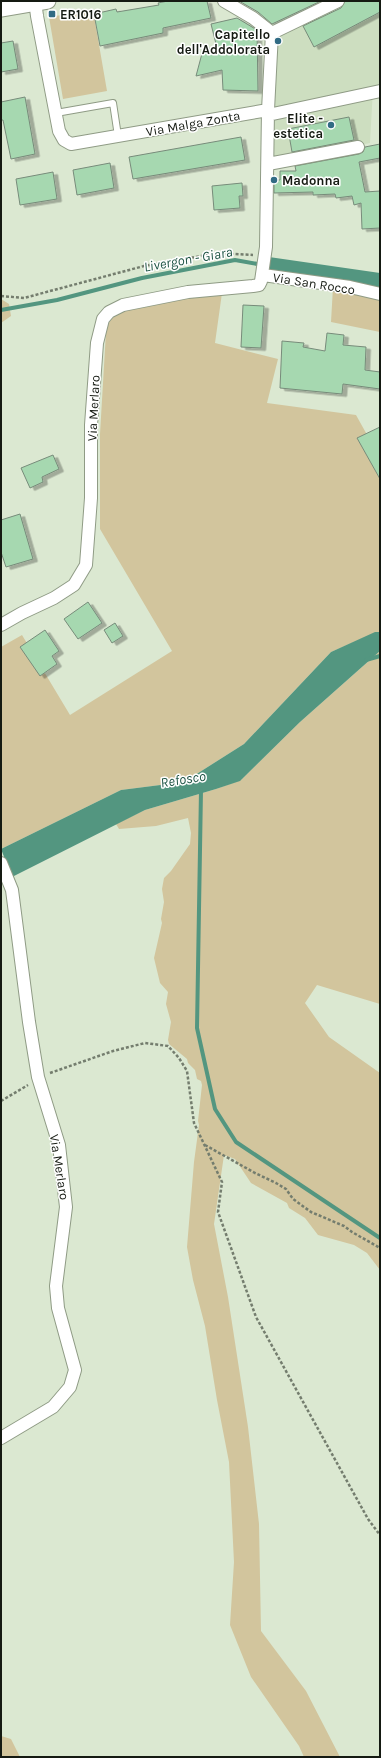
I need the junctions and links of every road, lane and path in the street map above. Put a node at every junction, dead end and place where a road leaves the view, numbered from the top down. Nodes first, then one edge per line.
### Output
1 (224, 1) edge
2 (338, 1) edge
3 (40, 2) edge
4 (1, 9) edge
5 (272, 33) junction
6 (380, 91) edge
7 (56, 113) junction
8 (268, 113) junction
9 (118, 136) junction
10 (358, 147) dead end
11 (268, 164) junction
12 (266, 251) junction
13 (263, 275) junction
14 (380, 294) edge
15 (1, 296) edge
16 (1, 625) edge
17 (3, 867) edge
18 (38, 1077) junction
19 (1, 1101) edge
20 (204, 1144) junction
21 (380, 1248) edge
22 (1, 1438) edge
23 (380, 1535) edge

1 - 5 street
2 - 5 street
3 - 4 street
3 - 7 street, Via Malga Zonta
5 - 8 street, Via San Rocco
6 - 8 street, Via Malga Zonta
7 - 9 street, Via Malga Zonta
7 - 9 lane
8 - 9 street, Via Malga Zonta
8 - 11 street, Via San Rocco
10 - 11 street
11 - 12 street, Via San Rocco
12 - 13 street, Via San Rocco
12 - 15 path
13 - 14 street, Via San Rocco
13 - 16 street, Via Merlaro
17 - 18 street, Via Merlaro
18 - 19 path
18 - 20 path
18 - 22 street, Via Merlaro
20 - 21 path
20 - 23 path

